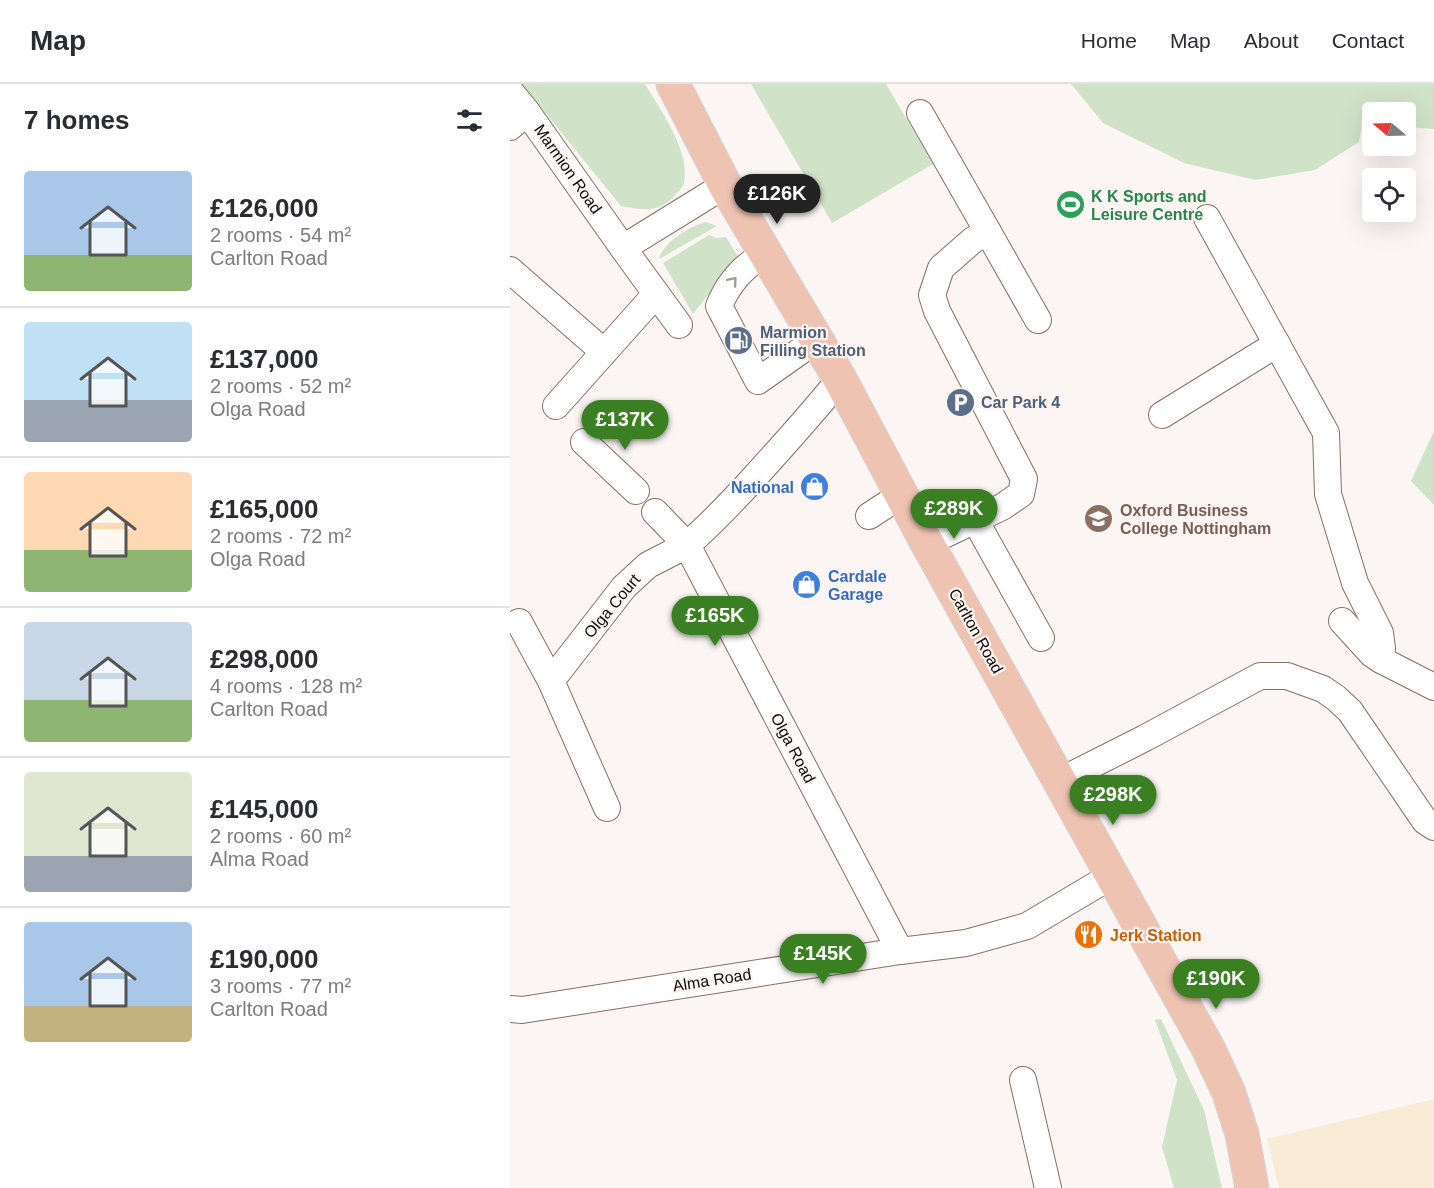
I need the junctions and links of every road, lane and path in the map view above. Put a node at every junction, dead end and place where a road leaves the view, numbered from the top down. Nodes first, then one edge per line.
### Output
1 (674, 84) edge
2 (510, 91) edge
3 (920, 113) dead end
4 (518, 119) edge
5 (725, 185) junction
6 (1207, 218) dead end
7 (988, 232) junction
8 (623, 248) junction
9 (765, 254) junction
10 (510, 270) edge
11 (656, 294) junction
12 (1038, 320) dead end
13 (679, 325) dead end
14 (816, 340) junction
15 (1277, 344) junction
16 (604, 352) junction
17 (840, 379) junction
18 (556, 406) dead end
19 (1162, 415) dead end
20 (584, 442) dead end
21 (636, 491) dead end
22 (901, 495) junction
23 (655, 512) dead end
24 (869, 516) dead end
25 (975, 520) junction
26 (927, 543) junction
27 (687, 545) junction
28 (1342, 621) dead end
29 (519, 622) dead end
30 (1041, 638) dead end
31 (1381, 660) junction
32 (551, 681) junction
33 (1434, 687) edge
34 (1060, 781) junction
35 (607, 808) dead end
36 (1434, 827) edge
37 (1113, 875) junction
38 (900, 951) junction
39 (510, 1008) edge
40 (1023, 1080) dead end
41 (1048, 1188) edge
42 (1252, 1188) edge

1 - 5 main road, Carlton Road
2 - 4 street, Marmion Road
3 - 7 street
4 - 8 street, Marmion Road
5 - 8 street
5 - 9 main road, Carlton Road
6 - 15 street
7 - 12 street
7 - 25 street
8 - 11 street, Marmion Road
9 - 14 main road, Carlton Road
14 -> 9 street
10 - 16 street
11 - 13 street, Marmion Road
11 - 16 street
14 - 17 main road, Carlton Road
15 - 19 street
15 - 31 street
16 - 18 street
17 - 22 main road, Carlton Road
17 - 27 street
20 - 21 street
22 - 24 street
22 - 26 main road, Carlton Road
23 - 27 street, Olga Road
25 - 26 street
25 - 30 street
26 - 34 main road, Carlton Road
27 - 32 street, Olga Court
27 - 38 street, Olga Road
28 - 31 street
29 - 32 street
31 - 33 street
32 - 35 street
34 - 36 street
34 - 37 main road, Carlton Road
37 - 38 street, Alma Road
37 - 42 main road, Carlton Road
38 - 39 street, Alma Road
40 - 41 street

